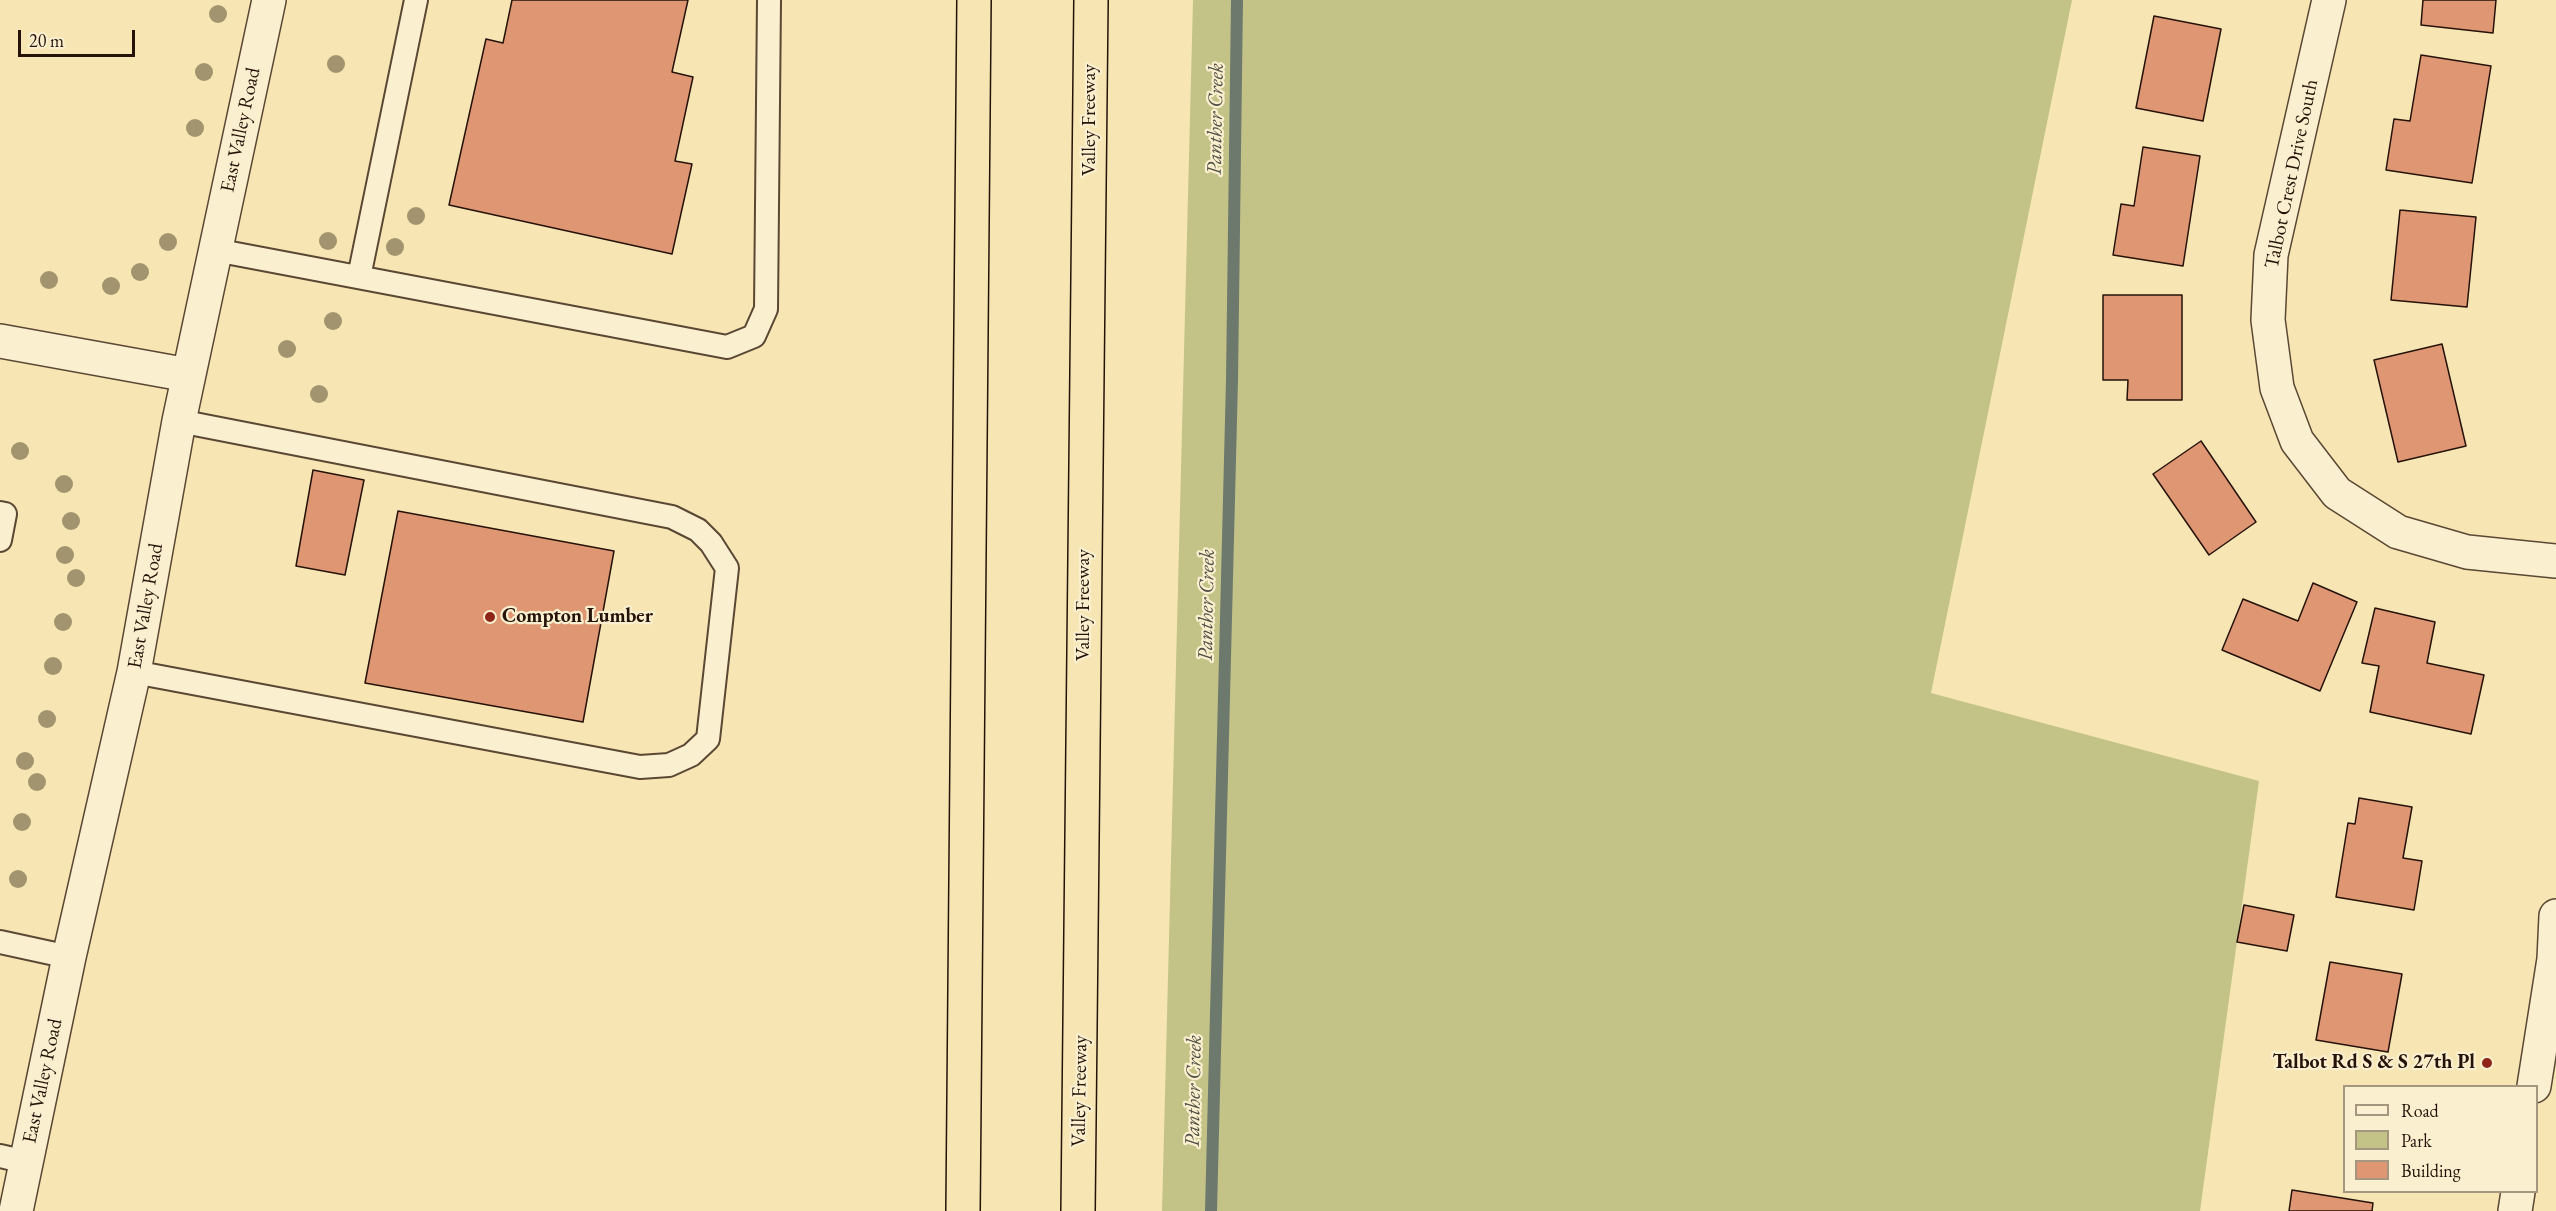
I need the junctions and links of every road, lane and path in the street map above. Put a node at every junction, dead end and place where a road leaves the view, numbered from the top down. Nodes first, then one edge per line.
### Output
1 (269, 0) edge
2 (416, 0) edge
3 (769, 0) edge
4 (974, 0) edge
5 (1091, 0) edge
6 (2330, 0) edge
7 (216, 250) junction
8 (359, 277) junction
9 (0, 341) edge
10 (188, 375) junction
11 (179, 421) junction
12 (0, 513) edge
13 (0, 540) edge
14 (2556, 561) edge
15 (134, 672) junction
16 (2556, 916) edge
17 (0, 942) edge
18 (69, 957) junction
19 (2555, 959) edge
20 (2534, 1085) edge
21 (13, 1159) edge
22 (2518, 1193) edge
23 (16, 1211) edge
24 (963, 1211) edge
25 (1078, 1211) edge
26 (2515, 1211) edge

1 - 7 street, East Valley Road
2 - 8 lane
3 - 8 lane
4 - 24 highway
5 - 25 highway, Valley Freeway
6 - 14 street, Talbot Crest Drive South
7 - 8 lane
7 - 10 street, East Valley Road
9 - 10 street
10 - 11 street, East Valley Road
11 - 15 street, East Valley Road
11 - 15 lane
12 - 13 lane
15 - 18 street, East Valley Road
16 - 19 street
17 - 18 lane
18 - 21 street, East Valley Road
19 - 20 street
21 - 23 street, East Valley Road
22 - 26 street

